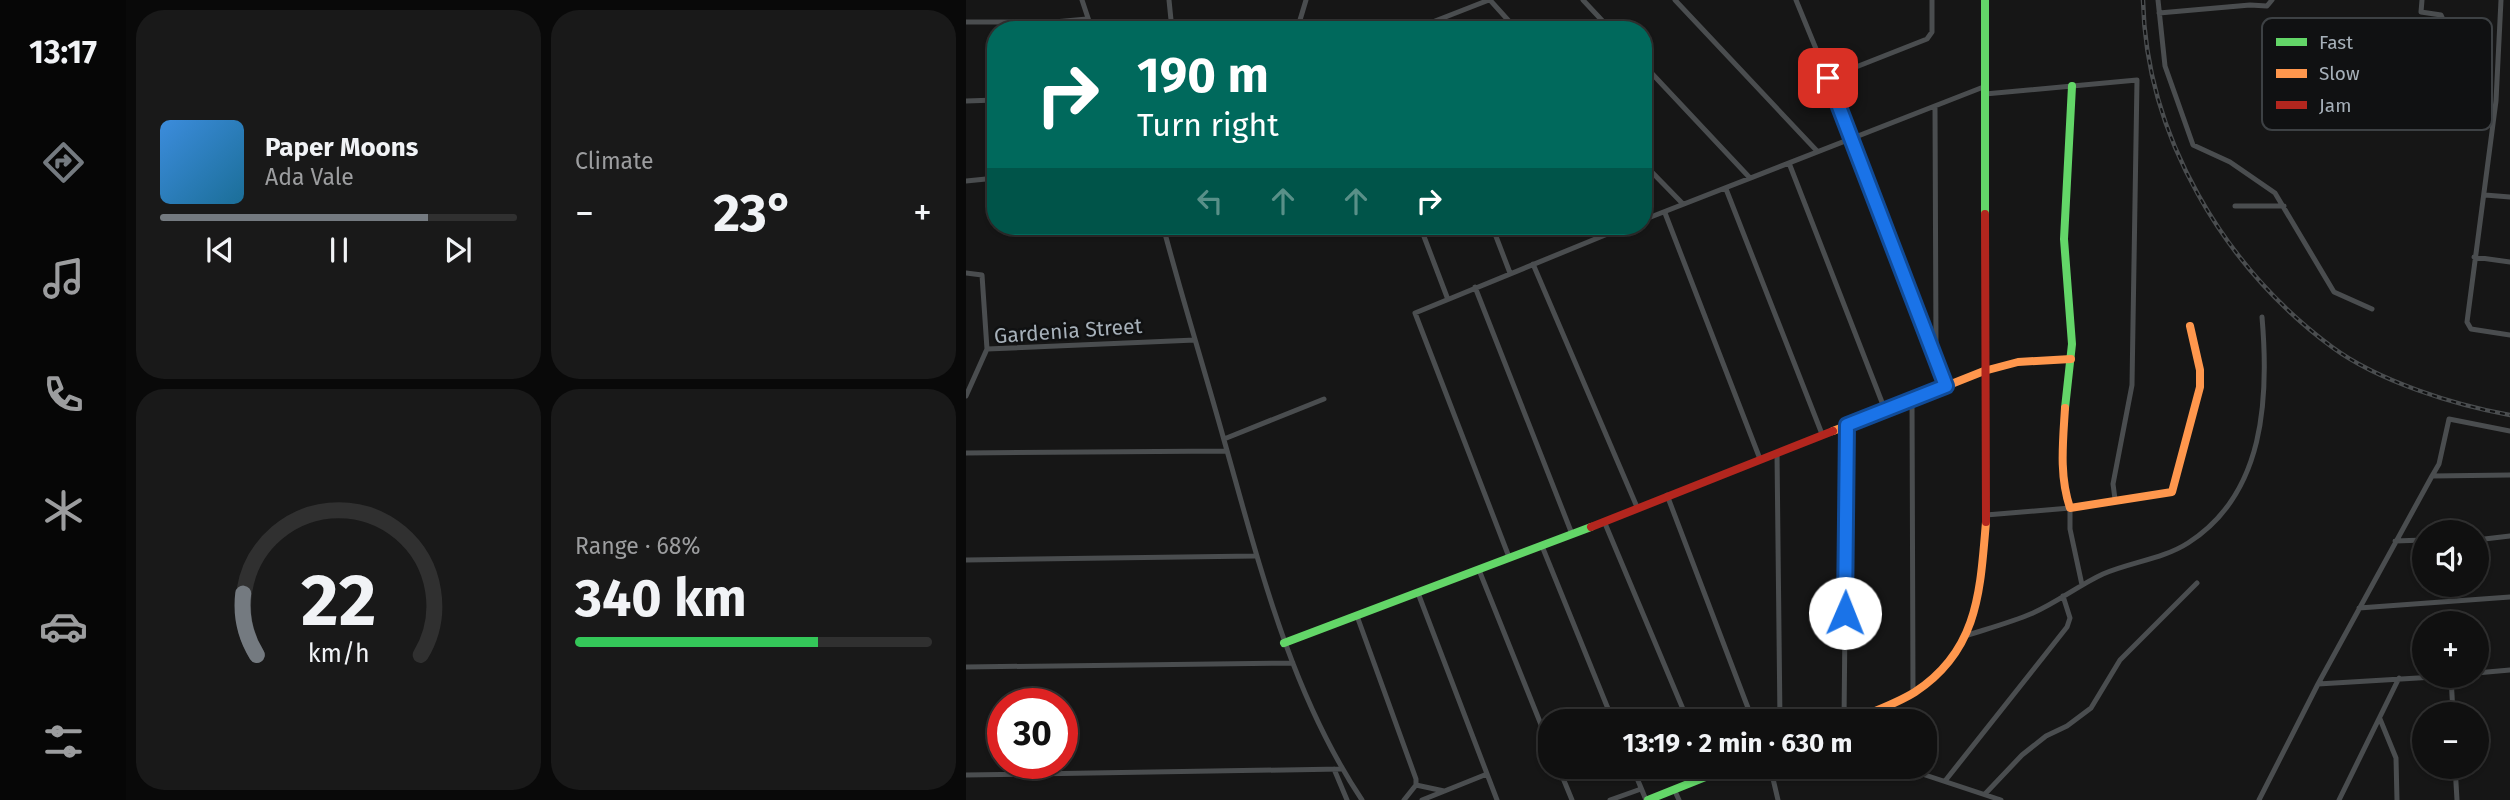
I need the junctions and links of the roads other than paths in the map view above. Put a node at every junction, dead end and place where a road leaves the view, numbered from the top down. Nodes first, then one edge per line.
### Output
1 (1082, 0) edge
2 (1169, 0) edge
3 (1306, 0) edge
4 (1489, 0) edge
5 (1583, 0) edge
6 (1675, 0) edge
7 (1796, 0) edge
8 (1932, 0) edge
9 (1985, 0) edge
10 (2158, 0) edge
11 (2272, 0) edge
12 (2422, 0) edge
13 (2501, 0) edge
14 (2159, 13) junction
15 (2442, 18) edge
16 (1087, 19) joint
17 (1065, 21) edge
18 (1171, 21) edge
19 (1300, 21) edge
20 (1435, 21) edge
21 (1509, 21) edge
22 (1603, 21) edge
23 (966, 22) edge
24 (987, 22) edge
25 (1652, 74) edge
26 (1828, 78) junction
27 (2072, 86) junction
28 (1985, 90) junction
29 (987, 100) edge
30 (966, 101) edge
31 (1935, 107) junction
32 (1853, 139) junction
33 (1817, 152) junction
34 (1789, 163) junction
35 (1652, 172) edge
36 (1750, 178) junction
37 (987, 179) edge
38 (966, 181) edge
39 (1726, 189) junction
40 (2485, 195) junction
41 (2510, 197) edge
42 (1683, 204) junction
43 (2235, 206) dead end
44 (2284, 206) junction
45 (1665, 213) junction
46 (1652, 217) edge
47 (1166, 235) edge
48 (1423, 235) edge
49 (1495, 235) edge
50 (1597, 235) edge
51 (2474, 257) junction
52 (2510, 262) edge
53 (1533, 264) junction
54 (966, 273) edge
55 (1510, 273) junction
56 (1475, 287) junction
57 (1447, 298) junction
58 (2372, 309) dead end
59 (2262, 317) dead end
60 (2190, 326) dead end
61 (2510, 335) edge
62 (1195, 340) junction
63 (987, 349) junction
64 (1936, 355) junction
65 (2071, 359) junction
66 (1984, 371) junction
67 (1946, 386) junction
68 (967, 393) edge
69 (1324, 399) dead end
70 (1912, 399) junction
71 (1885, 410) junction
72 (1847, 425) junction
73 (2510, 431) edge
74 (1822, 434) junction
75 (1224, 439) junction
76 (1227, 451) junction
77 (966, 453) edge
78 (1777, 453) junction
79 (1760, 459) junction
80 (2510, 475) edge
81 (2432, 476) junction
82 (1667, 495) junction
83 (2115, 499) junction
84 (1637, 507) junction
85 (2070, 508) junction
86 (1986, 515) junction
87 (1604, 521) junction
88 (1572, 534) junction
89 (2510, 536) edge
90 (2489, 538) edge
91 (2395, 541) junction
92 (2412, 541) edge
93 (1542, 547) junction
94 (1255, 556) junction
95 (1509, 557) junction
96 (966, 560) edge
97 (1479, 570) junction
98 (2197, 583) dead end
99 (2082, 584) junction
100 (1418, 593) junction
101 (2063, 596) junction
102 (2510, 597) edge
103 (2359, 608) junction
104 (1357, 616) junction
105 (1968, 635) junction
106 (1284, 643) junction
107 (1293, 663) junction
108 (966, 667) edge
109 (2510, 670) edge
110 (2489, 672) edge
111 (2399, 678) junction
112 (2412, 678) edge
113 (2318, 684) junction
114 (1913, 694) junction
115 (1608, 709) edge
116 (1683, 709) edge
117 (1748, 709) edge
118 (1780, 709) edge
119 (1844, 709) edge
120 (1879, 709) edge
121 (1538, 717) edge
122 (2380, 719) junction
123 (1337, 769) junction
124 (1487, 774) junction
125 (966, 775) edge
126 (1937, 778) edge
127 (1563, 779) edge
128 (1637, 779) edge
129 (1693, 779) edge
130 (1773, 779) edge
131 (2456, 779) edge
132 (1945, 781) junction
133 (1416, 785) junction
134 (1641, 789) junction
135 (1674, 789) junction
136 (1444, 791) junction
137 (1985, 794) junction
138 (1347, 800) edge
139 (1362, 800) edge
140 (1404, 800) edge
141 (1422, 800) edge
142 (1497, 800) edge
143 (1572, 800) edge
144 (1610, 800) edge
145 (1647, 800) edge
146 (1679, 800) edge
147 (1778, 800) edge
148 (2000, 800) edge
149 (2259, 800) edge
150 (2339, 800) edge
151 (2397, 800) edge
152 (2457, 800) edge

1 - 16 street
2 - 18 street
3 - 19 street
4 - 20 street
4 - 21 street
5 - 22 street
6 - 33 street
7 - 26 street
8 - 26 street
9 - 28 street
10 - 14 street
11 - 14 street
12 - 15 street
13 - 40 street
14 - 44 street
16 - 17 street
23 - 24 street
25 - 36 street
26 - 32 street
27 - 28 street
27 - 65 street
27 - 83 street
28 - 31 street
28 - 66 street
29 - 30 street
31 - 32 street
31 - 64 street
32 - 33 street
32 - 64 street
33 - 34 street
34 - 36 street
34 - 71 street
35 - 42 street
36 - 39 street
37 - 38 street
39 - 42 street
39 - 74 street
40 - 41 street
40 - 51 street
42 - 45 street
43 - 44 street
44 - 58 street
45 - 46 street
45 - 79 street
47 - 62 street
48 - 57 street
49 - 55 street
50 - 53 street
51 - 52 street
51 - 61 street
53 - 55 street
53 - 84 street
54 - 63 street
55 - 56 street
56 - 57 street
56 - 88 street
57 - 95 street
59 - 99 street
60 - 83 street
62 - 63 street, Gardenia Street
62 - 75 street
63 - 68 street, Gardenia Street
64 - 67 street
65 - 66 street
65 - 85 street
66 - 67 street
66 - 86 street
67 - 70 street
69 - 75 street
70 - 71 street
70 - 114 street
71 - 72 street
72 - 74 street
72 - 119 street
73 - 81 street
74 - 78 street
75 - 76 street
76 - 77 street
76 - 94 street
78 - 79 street
78 - 118 street
79 - 82 street
80 - 81 street
81 - 91 street
82 - 84 street
82 - 117 street
83 - 85 street
84 - 87 street
85 - 86 street
85 - 99 street
86 - 105 street
87 - 88 street
87 - 116 street
88 - 93 street
89 - 90 street
91 - 92 street
91 - 103 street
93 - 95 street
93 - 115 street
94 - 96 street
94 - 106 street
95 - 97 street
97 - 100 street
97 - 121 street
98 - 137 street
99 - 101 street
100 - 104 street
100 - 124 street
101 - 105 street
101 - 132 street
102 - 103 street
103 - 113 street
104 - 106 street
104 - 133 street
105 - 114 street
106 - 107 street
107 - 108 street
107 - 123 street
109 - 110 street
111 - 112 street
111 - 113 street
111 - 122 street
113 - 149 street
114 - 120 street
122 - 150 street
122 - 151 street
123 - 125 street
123 - 138 street
123 - 139 street
124 - 136 street
124 - 142 street
126 - 132 street
127 - 143 street
128 - 134 street
129 - 135 street
130 - 147 street
131 - 152 street
132 - 137 street
133 - 136 street
133 - 140 street
134 - 144 street
134 - 145 street
135 - 145 street
135 - 146 street
136 - 141 street
137 - 148 street

